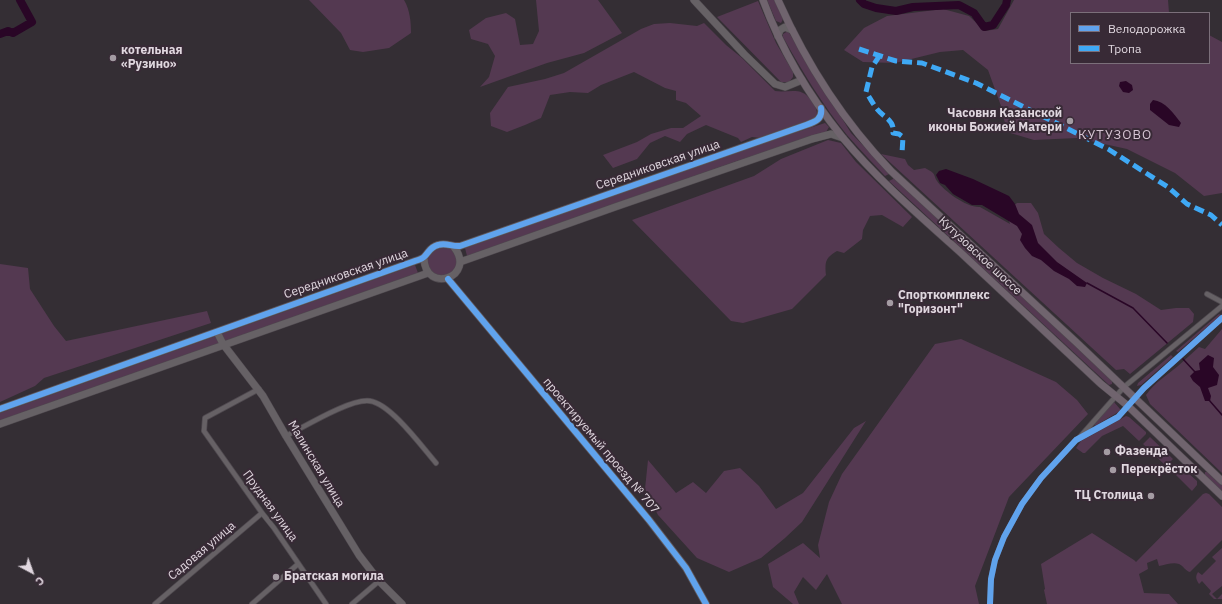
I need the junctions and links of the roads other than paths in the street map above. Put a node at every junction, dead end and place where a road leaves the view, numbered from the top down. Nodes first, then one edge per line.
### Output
1 (694, 0) edge
2 (763, 0) edge
3 (778, 0) edge
4 (792, 30) junction
5 (778, 36) junction
6 (802, 80) junction
7 (821, 108) junction
8 (843, 138) junction
9 (892, 171) junction
10 (883, 180) junction
11 (454, 247) junction
12 (424, 258) junction
13 (460, 262) junction
14 (428, 273) junction
15 (448, 279) junction
16 (1207, 294) dead end
17 (1222, 302) edge
18 (1222, 306) edge
19 (1222, 318) edge
20 (217, 332) junction
21 (223, 344) junction
22 (1124, 387) junction
23 (259, 389) junction
24 (1116, 396) junction
25 (1135, 398) junction
26 (1128, 406) junction
27 (0, 409) edge
28 (0, 424) edge
29 (286, 436) junction
30 (1076, 440) junction
31 (436, 463) dead end
32 (1222, 481) edge
33 (1222, 496) edge
34 (262, 514) junction
35 (298, 564) junction
36 (380, 581) junction
37 (155, 604) edge
38 (252, 604) edge
39 (326, 604) edge
40 (352, 604) edge
41 (402, 604) edge
42 (706, 604) edge
43 (990, 604) edge

1 - 6 street
2 - 5 main road, Кутузовское шоссе
3 - 4 main road, Кутузовское шоссе
4 - 5 street
4 - 9 main road, Кутузовское шоссе
5 - 6 main road, Кутузовское шоссе
6 - 7 main road, Кутузовское шоссе
7 - 8 main road, Кутузовское шоссе
7 - 11 street, Середниковская улица
8 - 10 main road, Кутузовское шоссе
8 - 13 street, Середниковская улица
9 - 10 main road
9 - 22 main road, Кутузовское шоссе
10 - 24 main road, Кутузовское шоссе
11 - 12 street, Середниковская улица
11 - 13 street
12 - 14 street
12 - 20 street, Середниковская улица
13 - 15 street
14 - 15 street
14 - 21 street
15 - 42 street, проектируемый проезд № 707
16 - 17 street
18 - 22 street
19 - 25 street
20 - 21 street, Малинская улица
20 - 27 street, Середниковская улица
21 - 23 street, Малинская улица
21 - 28 street
22 - 24 street
22 - 25 main road, Кутузовское шоссе
23 - 29 street, Малинская улица
23 - 34 street, Прудная улица
24 - 26 main road, Кутузовское шоссе
24 - 30 street
25 - 26 street
25 - 32 main road, Кутузовское шоссе
26 - 30 street
26 - 33 main road, Кутузовское шоссе
29 - 31 street
29 - 36 street, Малинская улица
30 - 43 street
34 - 35 street, Прудная улица
34 - 37 street, Садовая улица
35 - 38 street
35 - 39 street, Прудная улица
36 - 40 street
36 - 41 street, Малинская улица

